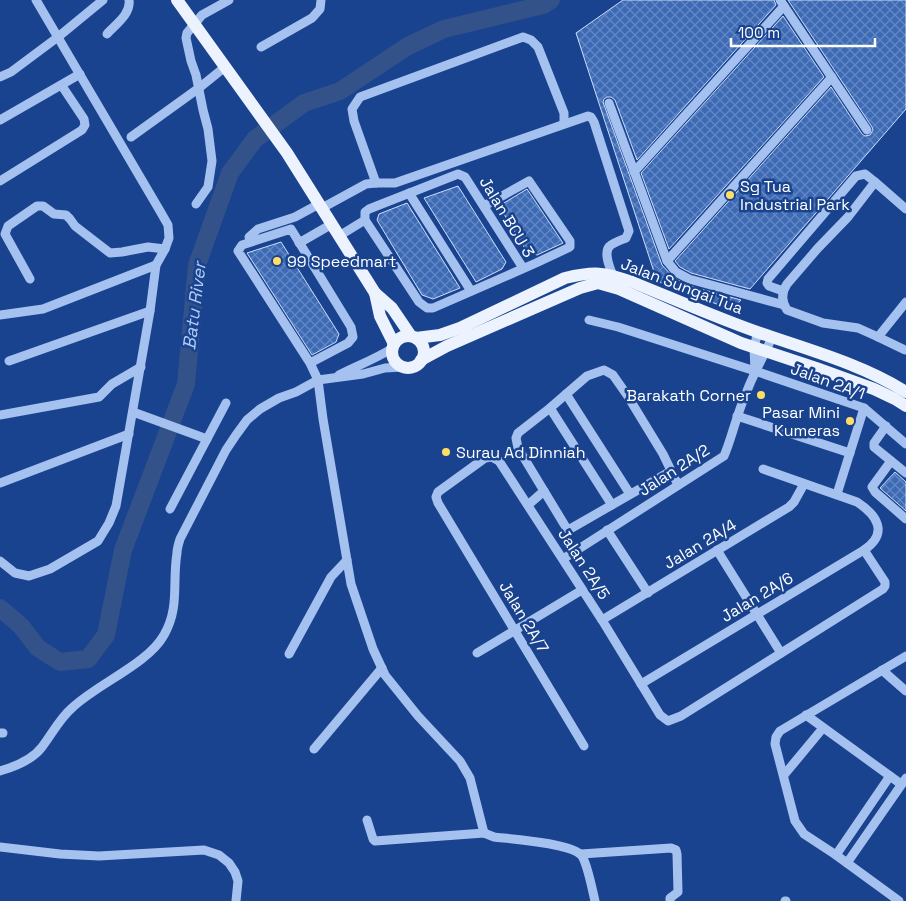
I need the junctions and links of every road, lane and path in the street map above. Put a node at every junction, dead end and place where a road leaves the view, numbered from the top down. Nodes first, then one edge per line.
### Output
1 (48, 0) edge
2 (103, 0) edge
3 (129, 0) edge
4 (177, 0) edge
5 (229, 0) edge
6 (321, 0) edge
7 (38, 3) edge
8 (218, 3) edge
9 (782, 3) edge
10 (194, 25) junction
11 (106, 34) dead end
12 (58, 37) junction
13 (261, 47) dead end
14 (224, 67) junction
15 (80, 74) junction
16 (0, 77) edge
17 (832, 77) junction
18 (62, 86) junction
19 (199, 88) junction
20 (609, 103) dead end
21 (0, 120) edge
22 (564, 124) junction
23 (867, 130) dead end
24 (131, 137) dead end
25 (634, 172) junction
26 (0, 181) edge
27 (876, 182) junction
28 (376, 183) junction
29 (409, 193) junction
30 (196, 204) dead end
31 (321, 206) junction
32 (484, 206) junction
33 (906, 210) edge
34 (365, 220) junction
35 (332, 224) junction
36 (340, 236) junction
37 (249, 237) dead end
38 (299, 243) junction
39 (165, 249) junction
40 (667, 261) junction
41 (156, 265) junction
42 (523, 268) junction
43 (613, 276) junction
44 (30, 279) dead end
45 (471, 291) junction
46 (783, 291) junction
47 (375, 293) junction
48 (906, 302) edge
49 (784, 305) junction
50 (150, 311) junction
51 (0, 315) edge
52 (588, 320) dead end
53 (758, 332) junction
54 (414, 337) junction
55 (772, 337) junction
56 (878, 337) junction
57 (393, 346) junction
58 (760, 349) junction
59 (906, 349) edge
60 (421, 360) junction
61 (9, 361) dead end
62 (310, 363) junction
63 (140, 367) junction
64 (403, 367) junction
65 (755, 371) junction
66 (334, 377) junction
67 (318, 380) junction
68 (906, 392) edge
69 (566, 394) junction
70 (226, 403) dead end
71 (906, 406) edge
72 (550, 408) junction
73 (864, 408) junction
74 (133, 412) junction
75 (0, 415) edge
76 (737, 416) junction
77 (886, 426) junction
78 (129, 434) junction
79 (207, 438) junction
80 (906, 444) edge
81 (850, 453) junction
82 (499, 461) joint
83 (891, 461) junction
84 (763, 469) dead end
85 (670, 471) junction
86 (906, 473) edge
87 (0, 483) edge
88 (804, 484) junction
89 (678, 485) junction
90 (544, 491) junction
91 (630, 494) junction
92 (837, 494) junction
93 (528, 505) junction
94 (612, 505) junction
95 (170, 510) dead end
96 (906, 519) edge
97 (607, 530) junction
98 (717, 550) junction
99 (864, 550) junction
100 (563, 559) junction
101 (347, 560) junction
102 (0, 561) edge
103 (582, 590) junction
104 (648, 593) junction
105 (758, 614) junction
106 (602, 620) junction
107 (514, 630) junction
108 (477, 653) dead end
109 (781, 653) junction
110 (289, 654) dead end
111 (906, 656) edge
112 (382, 668) junction
113 (882, 670) junction
114 (641, 684) junction
115 (906, 691) edge
116 (806, 715) junction
117 (823, 728) junction
118 (584, 746) dead end
119 (314, 750) dead end
120 (0, 771) edge
121 (784, 775) junction
122 (890, 776) junction
123 (904, 781) edge
124 (367, 820) dead end
125 (484, 833) junction
126 (0, 847) edge
127 (581, 854) junction
128 (836, 855) junction
129 (847, 863) junction
130 (236, 901) edge
131 (595, 901) edge
132 (670, 901) edge
133 (899, 901) edge

1 - 7 street
2 - 12 street
3 - 11 street
4 - 10 main road
5 - 8 street
6 - 13 street
7 - 12 street
8 - 10 street
9 - 17 street
9 - 25 street
10 - 14 main road
10 - 19 street
12 - 15 street
12 - 16 street
14 - 19 street
14 - 31 main road
15 - 18 street
15 - 39 street
17 - 23 street
17 - 40 street
18 - 21 street
18 - 26 street
19 - 24 street
19 - 30 street
20 - 25 street
22 - 28 street
22 - 28 street
22 - 43 street
25 - 40 street
27 - 33 street
27 - 46 street
27 - 46 street
28 - 31 street
29 - 32 street, Jalan BCU 3
29 - 34 street, Jalan BCU 3
29 - 45 street
31 - 35 main road
31 - 37 street
32 - 42 street, Jalan BCU 3
32 - 42 street
34 - 36 street
34 - 45 street, Jalan BCU 3
35 - 36 main road
35 - 38 street
36 - 47 main road
38 - 62 street
38 - 62 street
39 - 41 street
39 - 44 street
40 - 49 street
41 - 50 street
41 - 51 street
42 - 45 street, Jalan BCU 3
43 - 53 main road, Jalan Sungai Tua
43 - 54 main road, Jalan Sungai Tua
46 - 49 street
47 - 54 main road
47 - 57 main road
48 - 56 street
49 - 56 street
50 - 61 street
50 - 63 street
52 - 65 street, Jalan 2A/1
53 - 55 main road, Jalan Sungai Tua
53 - 58 street, Jalan 2A/2
54 - 57 main road
54 - 60 main road
55 - 58 street, Jalan 2A/2
55 - 68 main road, Jalan Sungai Tua
56 - 59 street
57 - 64 main road
57 - 66 street
58 - 60 main road, Jalan Sungai Tua
58 - 65 street, Jalan 2A/2
58 - 71 main road, Jalan Sungai Tua
60 - 64 main road
62 - 67 street
63 - 74 street
63 - 75 street
64 - 66 street
65 - 73 street, Jalan 2A/1
65 - 76 street, Jalan 2A/2
66 - 67 street
67 - 101 street
67 - 120 street
69 - 72 street
69 - 85 street
69 - 91 street
70 - 79 street
72 - 90 street
72 - 94 street
73 - 77 street, Jalan 2A/1
73 - 81 street
74 - 78 street
74 - 79 street
76 - 81 street
76 - 89 street, Jalan 2A/2
77 - 80 street, Jalan 2A/1
77 - 83 street
78 - 87 street
78 - 102 street
79 - 95 street
81 - 92 street
82 - 93 street, Jalan 2A/5
82 - 107 street, Jalan 2A/7
83 - 86 street
83 - 96 street
84 - 88 street
85 - 89 street
85 - 91 street
88 - 92 street
88 - 98 street, Jalan 2A/4
89 - 97 street, Jalan 2A/2
90 - 93 street
90 - 94 street
91 - 94 street
92 - 99 street, Jalan 2A/6
93 - 100 street, Jalan 2A/5
97 - 100 street, Jalan 2A/2
97 - 104 street
98 - 104 street, Jalan 2A/4
98 - 105 street
99 - 105 street, Jalan 2A/6
99 - 109 street
100 - 103 street, Jalan 2A/5
101 - 110 street
101 - 112 street
103 - 106 street, Jalan 2A/5
103 - 107 street
104 - 106 street, Jalan 2A/4
105 - 109 street
105 - 114 street, Jalan 2A/6
106 - 114 street, Jalan 2A/5
107 - 108 street
107 - 118 street, Jalan 2A/7
109 - 114 street, Jalan 2A/5
111 - 113 street
112 - 119 street
112 - 125 street
113 - 115 street
113 - 116 street
116 - 117 street
116 - 121 street
117 - 121 street
117 - 122 street
121 - 128 street
122 - 123 street
122 - 128 street
123 - 129 street
124 - 125 street
125 - 127 street
126 - 130 street
127 - 131 street
127 - 132 street
128 - 129 street
129 - 133 street

